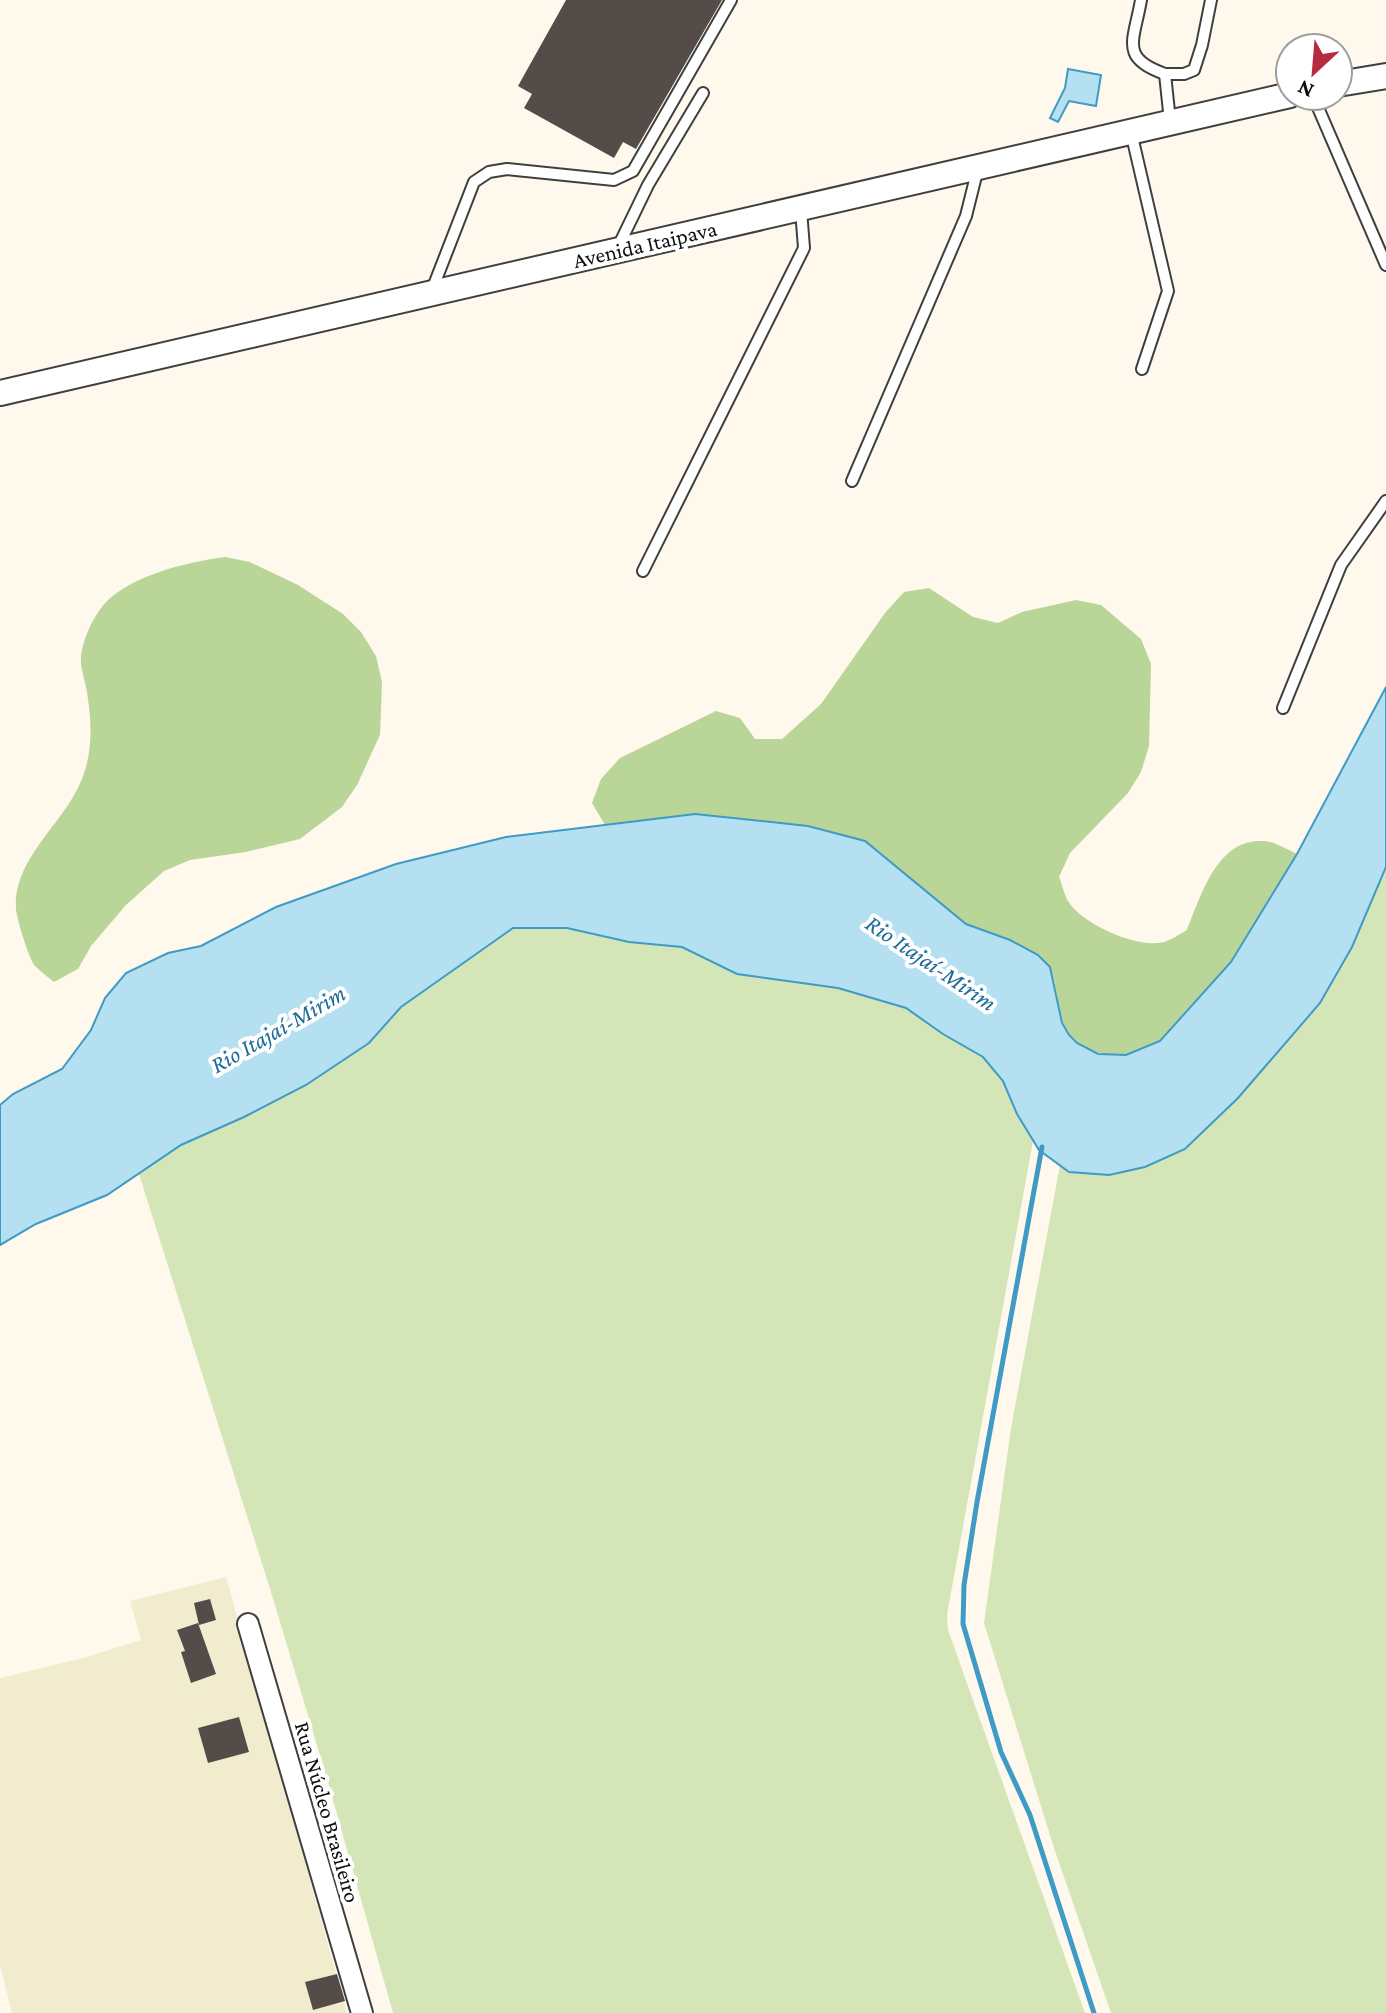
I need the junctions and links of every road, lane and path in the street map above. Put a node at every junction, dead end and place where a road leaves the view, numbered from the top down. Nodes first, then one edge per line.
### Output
1 (731, 0) edge
2 (1141, 0) edge
3 (1211, 0) edge
4 (1165, 74) junction
5 (1386, 76) edge
6 (1354, 81) edge
7 (703, 93) dead end
8 (1274, 99) edge
9 (1320, 112) edge
10 (1170, 123) junction
11 (1131, 132) junction
12 (978, 167) junction
13 (801, 208) junction
14 (617, 250) junction
15 (1386, 265) edge
16 (430, 293) junction
17 (1142, 369) dead end
18 (0, 393) edge
19 (852, 481) dead end
20 (1386, 501) edge
21 (643, 571) dead end
22 (1283, 708) dead end
23 (248, 1624) dead end
24 (362, 2013) edge

1 - 16 lane
2 - 4 lane
3 - 4 lane
4 - 10 lane
5 - 6 street
7 - 14 lane
8 - 10 street, Avenida Itaipava
9 - 15 lane
10 - 11 street, Avenida Itaipava
11 - 12 street, Avenida Itaipava
11 - 17 lane
12 - 13 street, Avenida Itaipava
12 - 19 lane
13 - 14 street, Avenida Itaipava
13 - 21 lane
14 - 16 street, Avenida Itaipava
16 - 18 street, Avenida Itaipava
20 - 22 lane
23 - 24 street, Rua Núcleo Brasileiro

